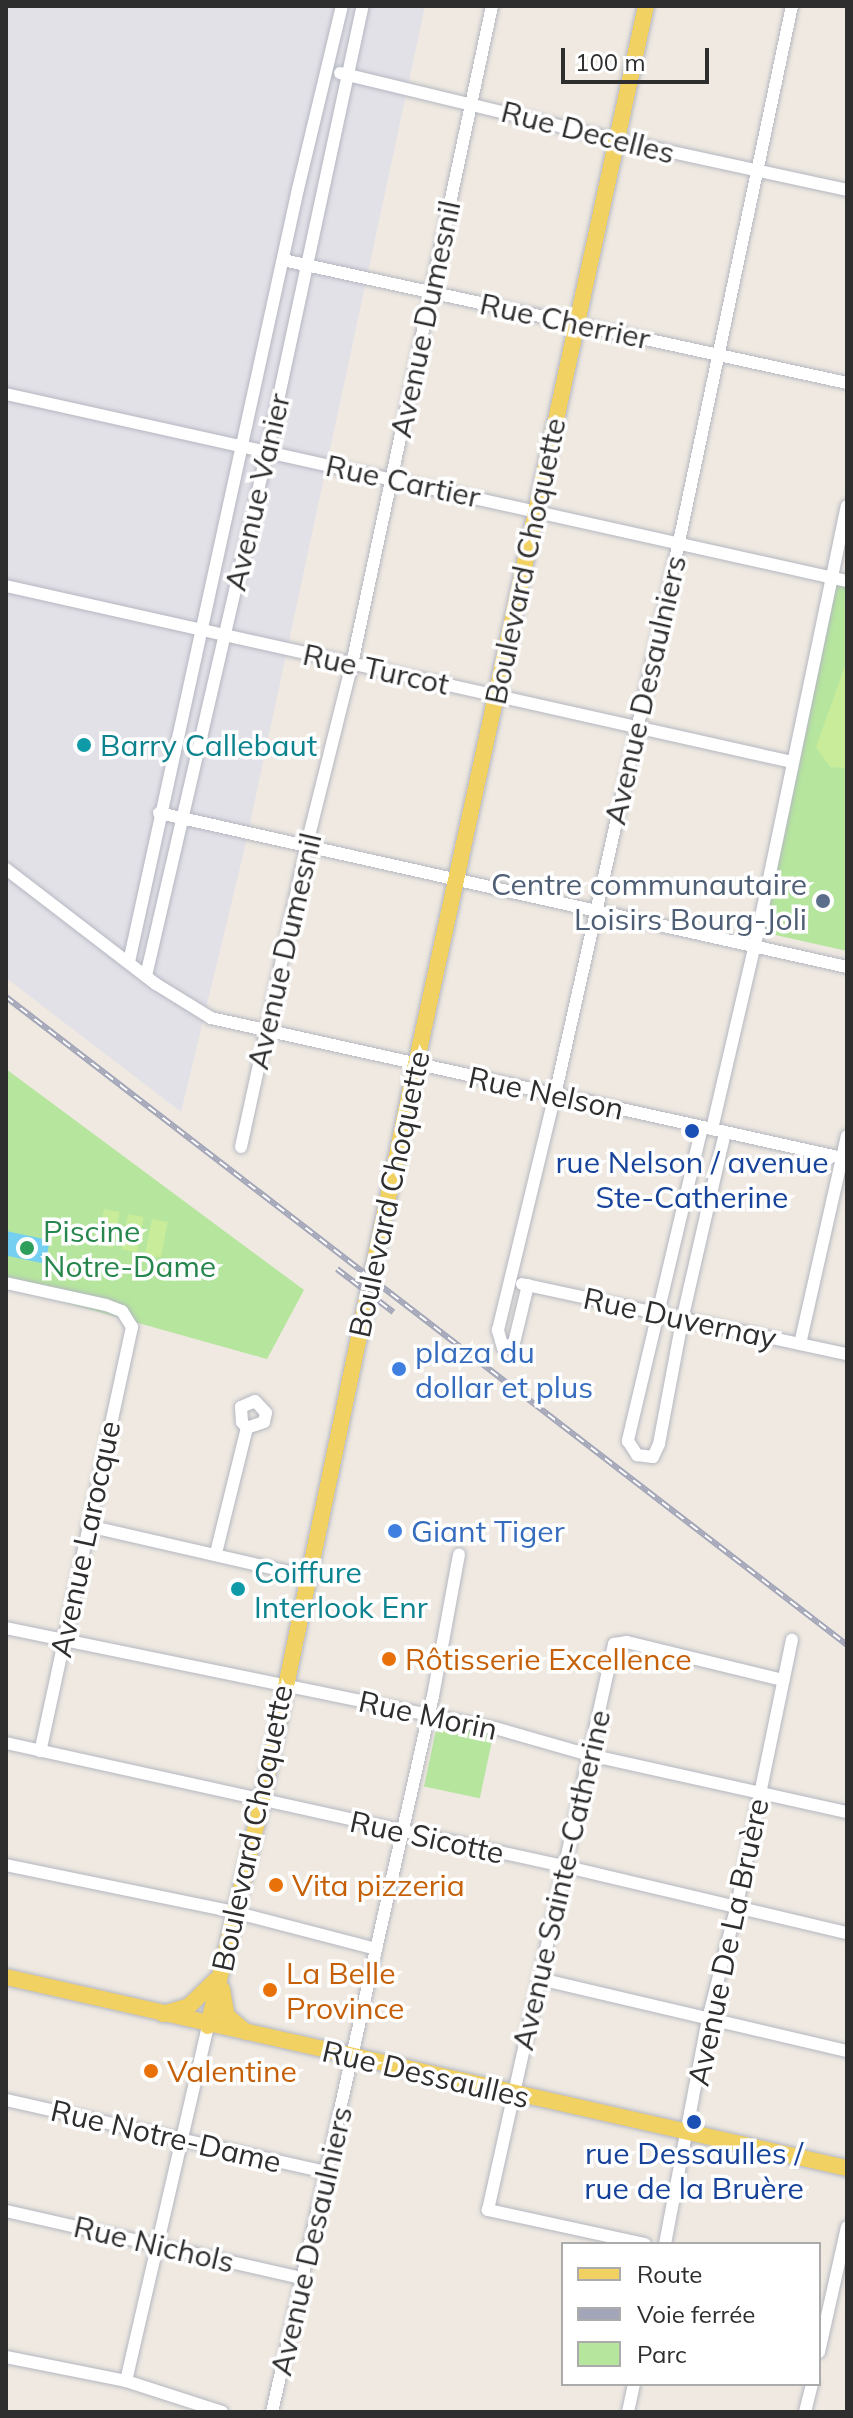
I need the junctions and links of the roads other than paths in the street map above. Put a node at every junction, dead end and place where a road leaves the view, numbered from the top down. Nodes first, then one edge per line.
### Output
1 (342, 6) edge
2 (363, 6) edge
3 (492, 6) edge
4 (646, 6) edge
5 (792, 6) edge
6 (329, 71) junction
7 (347, 75) junction
8 (471, 103) junction
9 (616, 140) junction
10 (757, 171) junction
11 (298, 189) junction
12 (847, 190) edge
13 (323, 194) junction
14 (283, 260) junction
15 (308, 266) junction
16 (430, 292) junction
17 (576, 323) junction
18 (718, 354) junction
19 (847, 383) edge
20 (6, 394) edge
21 (241, 446) junction
22 (267, 452) junction
23 (391, 478) junction
24 (847, 506) edge
25 (536, 509) junction
26 (679, 542) junction
27 (831, 577) junction
28 (847, 581) edge
29 (6, 586) edge
30 (201, 631) junction
31 (225, 636) junction
32 (352, 664) junction
33 (496, 695) junction
34 (636, 725) junction
35 (792, 762) junction
36 (159, 813) junction
37 (183, 818) junction
38 (306, 848) junction
39 (148, 867) junction
40 (6, 869) edge
41 (171, 873) junction
42 (456, 880) junction
43 (595, 910) junction
44 (754, 944) junction
45 (129, 962) junction
46 (847, 967) edge
47 (146, 976) junction
48 (265, 1031) junction
49 (416, 1064) junction
50 (555, 1095) junction
51 (713, 1130) junction
52 (847, 1136) edge
53 (241, 1147) dead end
54 (844, 1159) edge
55 (512, 1282) junction
56 (6, 1283) edge
57 (528, 1285) junction
58 (658, 1314) junction
59 (683, 1316) junction
60 (800, 1344) junction
61 (847, 1354) edge
62 (247, 1428) dead end
63 (88, 1526) junction
64 (216, 1553) junction
65 (459, 1554) dead end
66 (307, 1576) junction
67 (6, 1628) edge
68 (63, 1640) junction
69 (792, 1640) dead end
70 (783, 1680) junction
71 (283, 1687) junction
72 (429, 1713) junction
73 (6, 1743) edge
74 (40, 1751) junction
75 (589, 1755) junction
76 (760, 1793) junction
77 (262, 1801) junction
78 (847, 1812) edge
79 (402, 1831) junction
80 (6, 1865) edge
81 (563, 1866) junction
82 (737, 1905) junction
83 (234, 1912) junction
84 (847, 1933) edge
85 (376, 1949) junction
86 (220, 1976) junction
87 (540, 1979) junction
88 (7, 1981) edge
89 (161, 2015) junction
90 (708, 2019) junction
91 (208, 2026) junction
92 (253, 2036) junction
93 (847, 2051) edge
94 (352, 2058) junction
95 (513, 2094) junction
96 (6, 2100) edge
97 (687, 2132) junction
98 (182, 2140) junction
99 (847, 2168) edge
100 (326, 2172) junction
101 (6, 2211) edge
102 (847, 2227) edge
103 (636, 2242) edge
104 (665, 2242) edge
105 (158, 2245) junction
106 (302, 2278) junction
107 (821, 2281) edge
108 (834, 2284) junction
109 (821, 2343) edge
110 (6, 2357) edge
111 (126, 2381) junction
112 (634, 2386) edge
113 (812, 2386) edge
114 (222, 2412) edge
115 (272, 2412) edge
116 (628, 2412) edge
117 (805, 2412) edge

1 - 6 street, Avenue Vanier
2 - 7 street, Avenue Vanier
3 - 8 street, Avenue Dumesnil
4 - 9 main road, Boulevard Choquette
5 - 10 street, Avenue Desaulniers
6 - 7 street, Rue Decelles
6 - 11 street, Avenue Vanier
7 - 8 street, Rue Decelles
7 - 13 street, Avenue Vanier
8 - 9 street, Rue Decelles
8 - 16 street, Avenue Dumesnil
9 - 10 street, Rue Decelles
9 - 17 main road, Boulevard Choquette
10 - 12 street, Rue Decelles
10 - 18 street, Avenue Desaulniers
11 - 13 street
11 - 14 street, Avenue Vanier
13 - 15 street, Avenue Vanier
14 - 15 street, Rue Cherrier
14 - 21 street, Avenue Vanier
15 - 16 street, Rue Cherrier
15 - 22 street, Avenue Vanier
16 - 17 street, Rue Cherrier
16 - 23 street, Avenue Dumesnil
17 - 18 street, Rue Cherrier
17 - 25 main road, Boulevard Choquette
18 - 19 street, Rue Cherrier
18 - 26 street, Avenue Desaulniers
20 - 21 street, Rue Cartier
21 - 22 street, Rue Cartier
21 - 30 street, Avenue Vanier
22 - 23 street, Rue Cartier
22 - 31 street, Avenue Vanier
23 - 25 street, Rue Cartier
23 - 32 street, Avenue Dumesnil
24 - 27 street
25 - 26 street, Rue Cartier
25 - 33 main road, Boulevard Choquette
26 - 27 street, Rue Cartier
26 - 34 street, Avenue Desaulniers
27 - 28 street, Rue Cartier
27 - 35 street
29 - 30 street, Rue Turcot
30 - 31 street, Rue Turcot
30 - 36 street, Avenue Vanier
31 - 32 street, Rue Turcot
31 - 37 street, Avenue Vanier
32 - 33 street, Rue Turcot
32 - 38 street, Avenue Dumesnil
33 - 34 street, Rue Turcot
33 - 42 main road, Boulevard Choquette
34 - 35 street, Rue Turcot
34 - 43 street, Avenue Desaulniers
35 - 44 street
36 - 37 street
36 - 39 street, Avenue Vanier
37 - 38 street
37 - 41 street, Avenue Vanier
38 - 42 street
38 - 48 street, Avenue Dumesnil
39 - 41 street
39 - 45 street, Avenue Vanier
40 - 45 street, Rue Nelson
41 - 47 street, Avenue Vanier
42 - 43 street
42 - 49 main road, Boulevard Choquette
43 - 44 street
43 - 50 street, Avenue Desaulniers
44 - 46 street
44 - 51 street
45 - 47 street, Rue Nelson
47 - 48 street, Rue Nelson
48 - 49 street, Rue Nelson
48 - 53 street, Avenue Dumesnil
49 - 50 street, Rue Nelson
49 - 66 main road, Boulevard Choquette
50 - 51 street, Rue Nelson
50 - 55 street, Avenue Desaulniers
51 - 54 street, Rue Nelson
51 - 58 street
51 - 59 street
52 - 54 street
54 - 60 street
55 - 57 street, Rue Duvernay
55 - 57 street, Avenue Desaulniers
56 - 63 street, Avenue Larocque
57 - 58 street, Rue Duvernay
58 - 59 street, Rue Duvernay
58 - 59 street
59 - 60 street, Rue Duvernay
60 - 61 street, Rue Duvernay
62 - 64 street
63 - 64 street
63 - 68 street, Avenue Larocque
64 - 66 street
65 - 72 street, Avenue Desaulniers
66 - 71 main road, Boulevard Choquette
67 - 68 street, Rue Morin
68 - 71 street, Rue Morin
68 - 74 street, Avenue Larocque
69 - 70 street, Avenue De La Bruère
70 - 75 street, Avenue Sainte-Catherine
70 - 76 street, Avenue De La Bruère
71 - 72 street, Rue Morin
71 - 77 main road, Boulevard Choquette
72 - 75 street, Rue Morin
72 - 79 street, Avenue Desaulniers
73 - 74 street, Rue Sicotte
74 - 77 street, Rue Sicotte
75 - 76 street, Rue Morin
75 - 81 street, Avenue Sainte-Catherine
76 - 78 street, Rue Morin
76 - 82 street, Avenue De La Bruère
77 - 79 street, Rue Sicotte
77 - 83 main road, Boulevard Choquette
79 - 81 street, Rue Sicotte
79 - 85 street, Avenue Desaulniers
80 - 83 street
81 - 82 street, Rue Sicotte
81 - 87 street, Avenue Sainte-Catherine
82 - 84 street, Rue Sicotte
82 - 90 street, Avenue De La Bruère
83 - 85 street
83 - 86 main road, Boulevard Choquette
85 - 94 street, Avenue Desaulniers
86 - 89 main road
86 - 91 main road, Boulevard Choquette
86 - 92 main road
87 - 90 street
87 - 95 street, Avenue Sainte-Catherine
88 - 89 main road, Rue Dessaulles
89 - 91 main road, Rue Dessaulles
90 - 93 street
90 - 97 street, Avenue De La Bruère
91 - 92 main road, Rue Dessaulles
91 - 98 street, Boulevard Choquette
92 - 94 main road, Rue Dessaulles
94 - 95 main road, Rue Dessaulles
94 - 100 street, Avenue Desaulniers
95 - 97 main road, Rue Dessaulles
95 - 103 street, Avenue Sainte-Catherine
96 - 98 street, Rue Notre-Dame
97 - 99 main road, Rue Dessaulles
97 - 104 street, Avenue De La Bruère
98 - 100 street, Rue Notre-Dame
98 - 105 street, Boulevard Choquette
100 - 106 street, Avenue Desaulniers
101 - 105 street, Rue Nichols
102 - 108 street
105 - 106 street, Rue Nichols
105 - 111 street, Boulevard Choquette
106 - 115 street, Avenue Desaulniers
107 - 108 street
108 - 109 street
110 - 111 street
111 - 114 street
112 - 116 street
113 - 117 street

